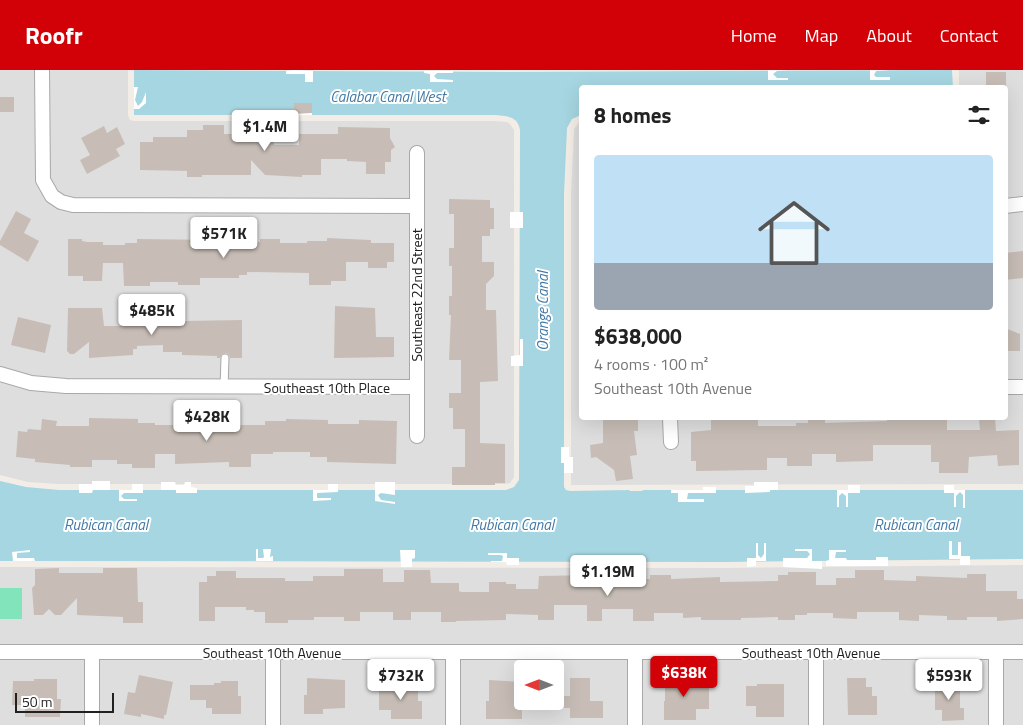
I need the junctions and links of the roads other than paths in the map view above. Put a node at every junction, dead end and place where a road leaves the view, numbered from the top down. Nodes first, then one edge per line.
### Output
1 (42, 70) edge
2 (417, 154) dead end
3 (1023, 204) edge
4 (416, 206) junction
5 (1008, 206) edge
6 (225, 358) dead end
7 (0, 374) edge
8 (224, 387) junction
9 (416, 387) junction
10 (1008, 387) edge
11 (1023, 387) edge
12 (670, 420) edge
13 (417, 436) dead end
14 (671, 442) dead end
15 (0, 652) edge
16 (92, 652) junction
17 (273, 652) junction
18 (453, 652) junction
19 (635, 652) junction
20 (816, 652) junction
21 (996, 652) junction
22 (1023, 652) edge
23 (92, 725) edge
24 (273, 725) edge
25 (453, 725) edge
26 (635, 725) edge
27 (816, 725) edge
28 (996, 725) edge

1 - 4 street
2 - 4 street, Southeast 22nd Street
3 - 5 street
4 - 9 street, Southeast 22nd Street
6 - 8 lane
7 - 8 street, Southeast 10th Place
8 - 9 street, Southeast 10th Place
9 - 13 street, Southeast 22nd Street
10 - 11 street
12 - 14 street
15 - 16 street, Southeast 10th Avenue
16 - 17 street, Southeast 10th Avenue
16 - 23 street
17 - 18 street, Southeast 10th Avenue
17 - 24 street
18 - 19 street, Southeast 10th Avenue
18 - 25 street
19 - 20 street, Southeast 10th Avenue
19 - 26 street
20 - 21 street, Southeast 10th Avenue
20 - 27 street
21 - 22 street, Southeast 10th Avenue
21 - 28 street

